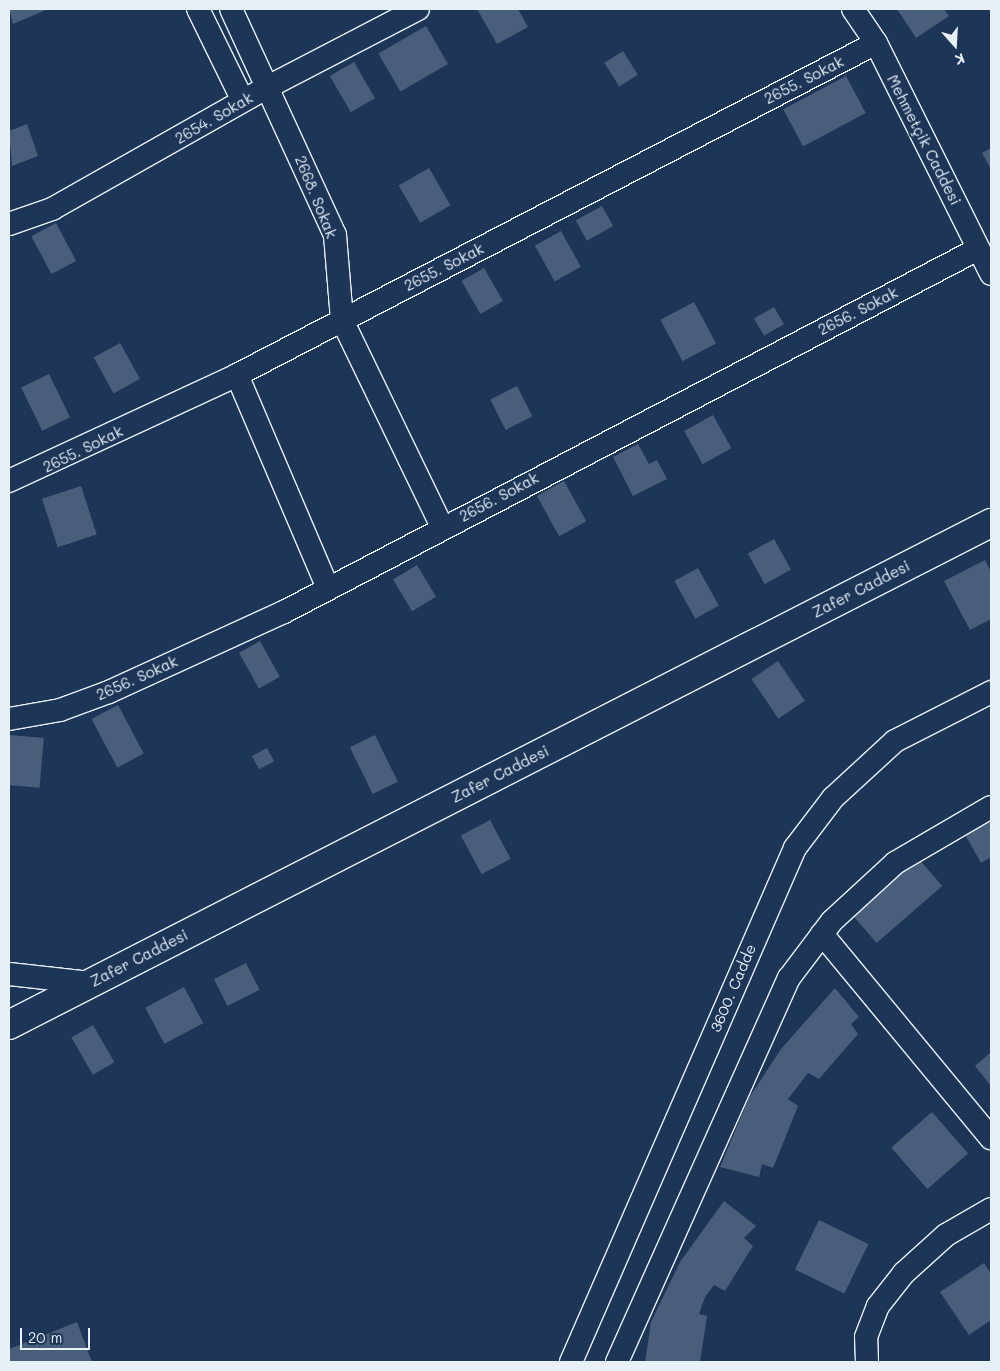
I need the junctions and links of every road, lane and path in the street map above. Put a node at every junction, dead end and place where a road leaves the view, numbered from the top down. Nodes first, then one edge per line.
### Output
1 (198, 9) edge
2 (231, 9) edge
3 (418, 9) edge
4 (853, 9) edge
5 (876, 43) junction
6 (268, 86) junction
7 (244, 101) junction
8 (9, 224) edge
9 (978, 249) junction
10 (991, 274) edge
11 (342, 320) junction
12 (237, 375) junction
13 (9, 480) edge
14 (991, 523) edge
15 (442, 527) junction
16 (328, 588) junction
17 (991, 692) edge
18 (9, 718) edge
19 (991, 807) edge
20 (822, 934) junction
21 (9, 974) edge
22 (91, 983) junction
23 (9, 1025) edge
24 (991, 1138) edge
25 (991, 1209) edge
26 (571, 1362) edge
27 (616, 1362) edge
28 (866, 1362) edge

1 - 7 street
2 - 6 street, 2668. Sokak
3 - 6 street, 2654. Sokak
4 - 5 street, Mehmetçik Caddesi
5 - 9 street, Mehmetçik Caddesi
5 - 11 street, 2655. Sokak
6 - 7 street, 2654. Sokak
6 - 11 street, 2668. Sokak
7 - 8 street, 2654. Sokak
9 - 10 street, Mehmetçik Caddesi
9 - 15 street, 2656. Sokak
11 - 12 street, 2655. Sokak
11 - 15 street, 2668. Sokak
12 - 13 street, 2655. Sokak
12 - 16 street
14 - 22 main road, Zafer Caddesi
15 - 16 street, 2656. Sokak
16 - 18 street, 2656. Sokak
17 - 26 street, 3600. Cadde
19 - 20 street
20 - 24 street
20 - 27 street
21 - 22 street
22 - 23 main road, Zafer Caddesi
25 - 28 street

